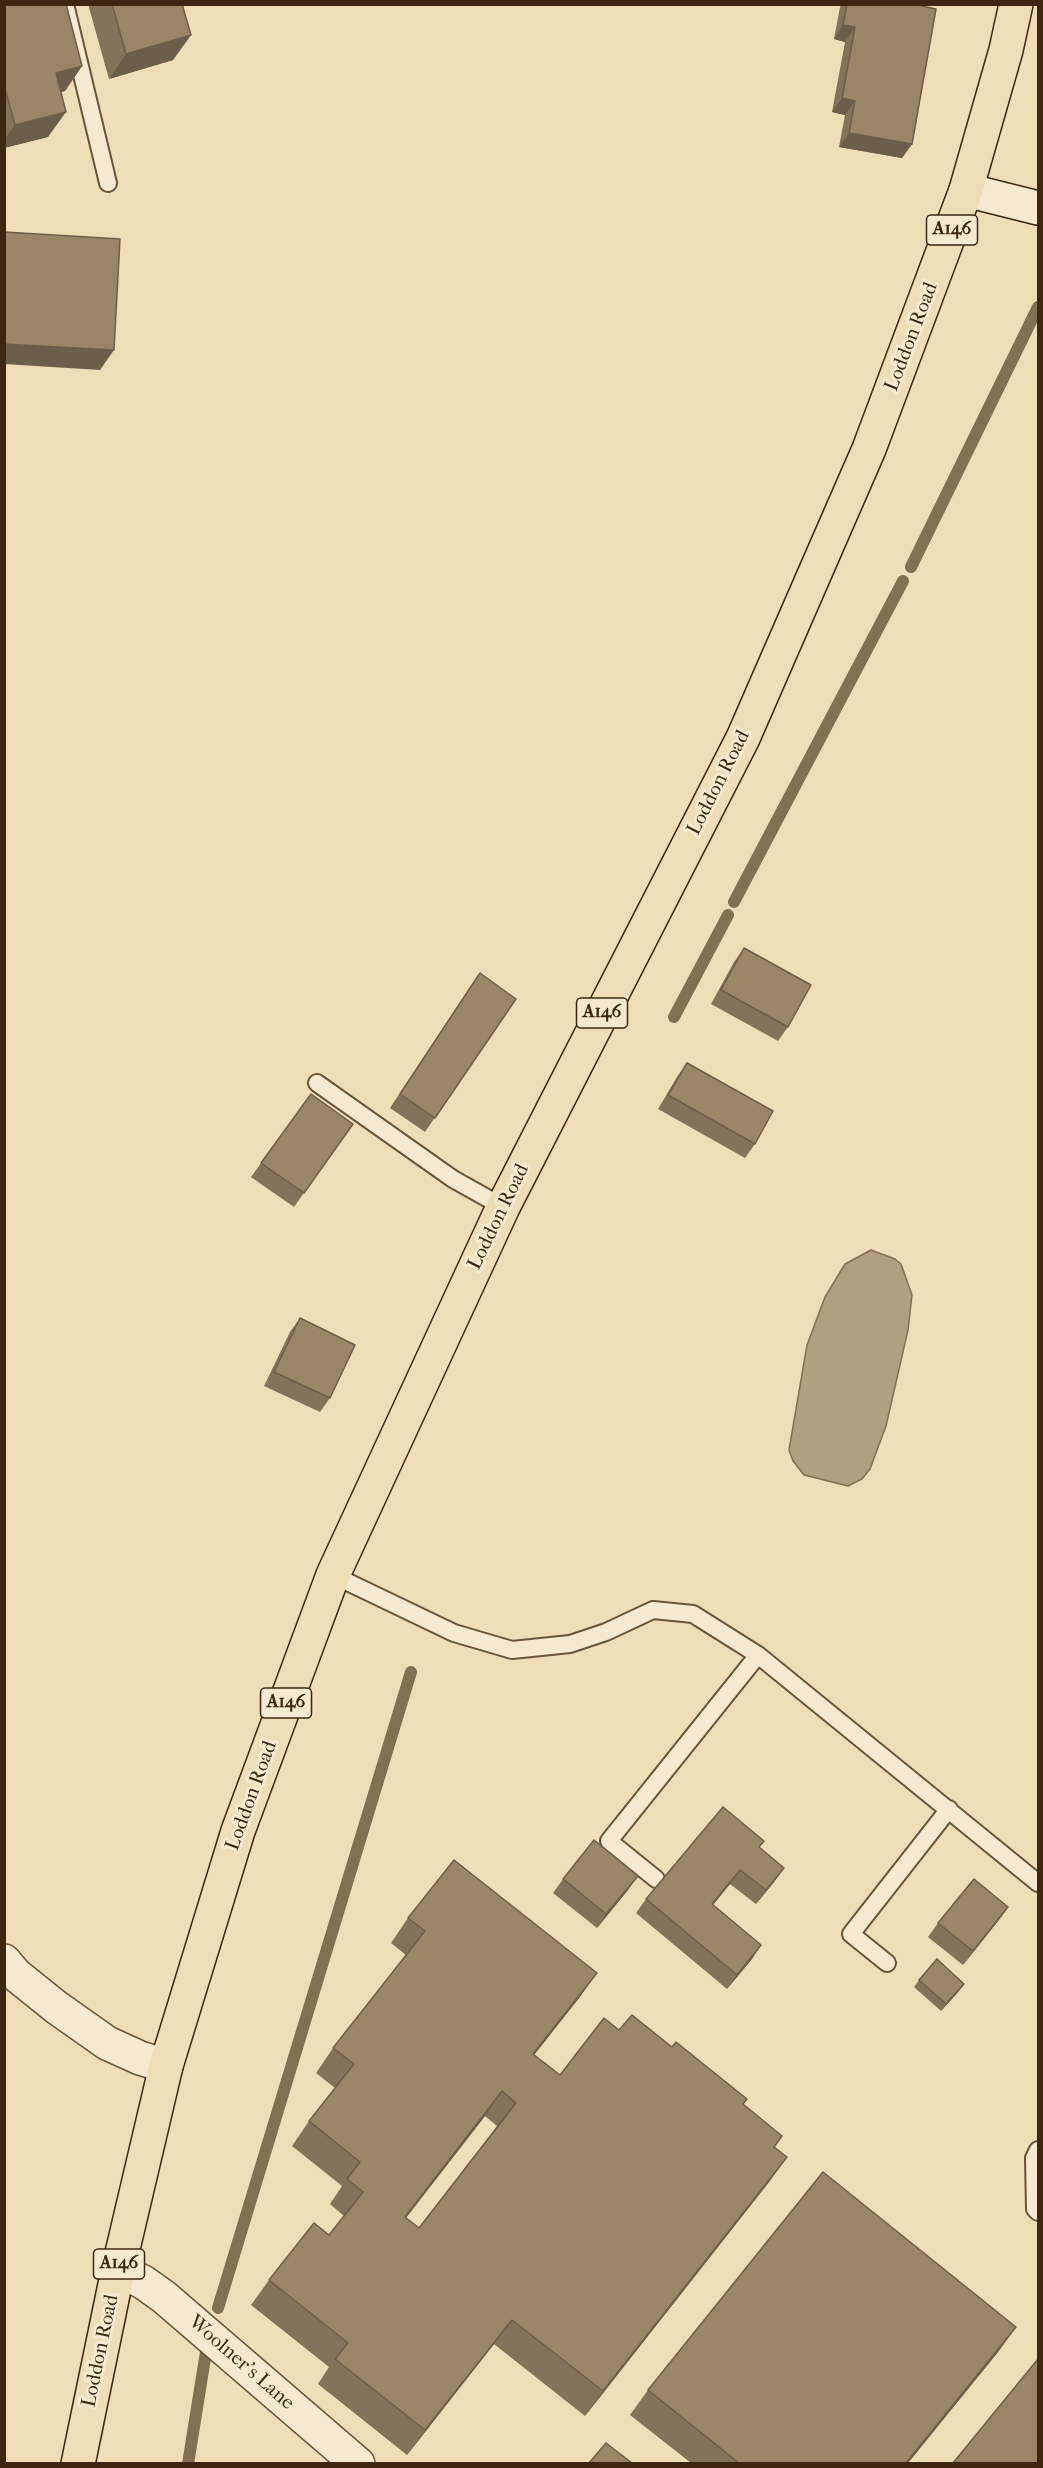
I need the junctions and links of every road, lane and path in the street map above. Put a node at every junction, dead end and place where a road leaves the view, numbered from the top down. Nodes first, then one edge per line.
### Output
1 (65, 4) edge
2 (1016, 4) edge
3 (108, 183) dead end
4 (966, 190) junction
5 (1038, 208) edge
6 (317, 1083) dead end
7 (503, 1207) junction
8 (333, 1575) junction
9 (758, 1655) junction
10 (949, 1809) junction
11 (656, 1879) dead end
12 (1038, 1883) edge
13 (4, 1961) edge
14 (887, 1963) dead end
15 (166, 2066) junction
16 (1038, 2150) edge
17 (1038, 2212) edge
18 (118, 2270) junction
19 (78, 2463) edge
20 (358, 2463) edge

1 - 3 lane
2 - 4 highway, Loddon Road / A146
4 - 5 street
4 - 7 highway, Loddon Road / A146
6 - 7 lane
7 - 8 highway, Loddon Road / A146
8 - 9 lane
8 - 15 highway, Loddon Road / A146
9 - 10 lane
9 - 11 lane
10 - 12 lane
10 - 14 lane
13 - 15 street
15 - 18 highway, Loddon Road / A146
16 - 17 lane
18 - 19 highway, Loddon Road / A146
18 - 20 street, Woolner's Lane

